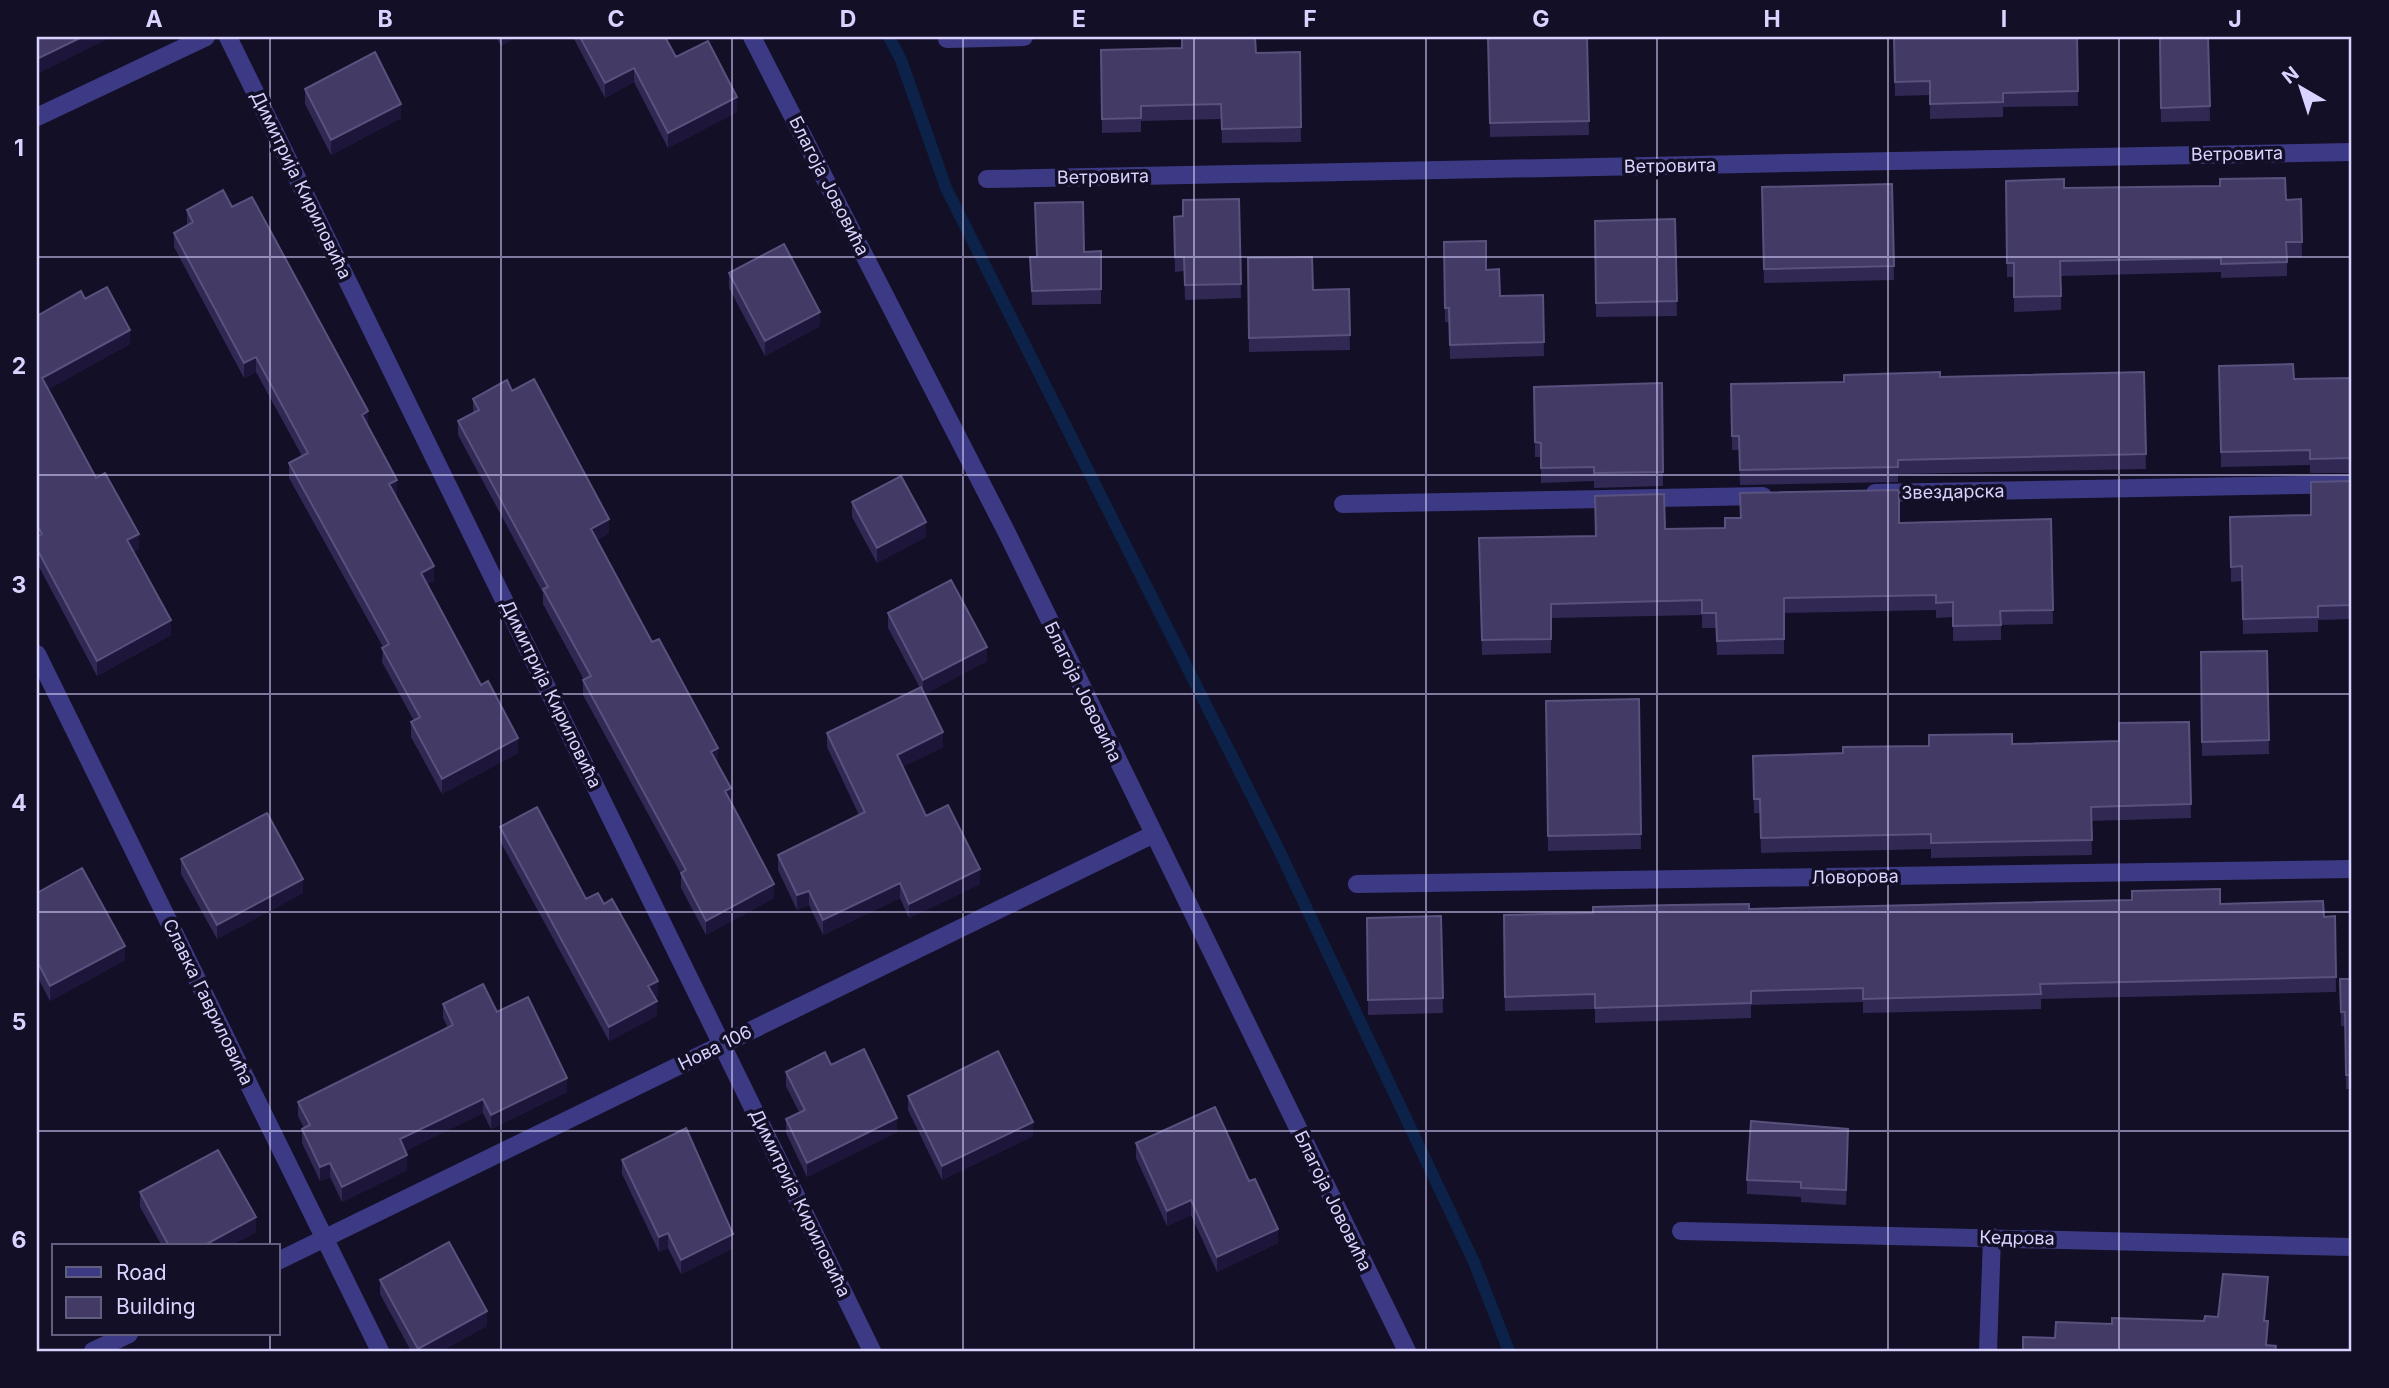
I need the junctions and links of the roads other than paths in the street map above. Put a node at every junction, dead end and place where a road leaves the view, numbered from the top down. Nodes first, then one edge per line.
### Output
1 (206, 37) edge
2 (228, 37) edge
3 (752, 37) edge
4 (1024, 37) edge
5 (947, 38) dead end
6 (37, 117) edge
7 (2352, 152) edge
8 (987, 179) dead end
9 (2352, 484) edge
10 (1854, 494) edge
11 (1785, 495) edge
12 (1343, 504) dead end
13 (37, 654) edge
14 (1152, 835) junction
15 (2352, 869) edge
16 (1357, 884) dead end
17 (723, 1044) junction
18 (1681, 1231) dead end
19 (1992, 1237) junction
20 (324, 1239) junction
21 (2352, 1247) edge
22 (280, 1260) edge
23 (125, 1336) edge
24 (93, 1351) edge
25 (380, 1351) edge
26 (872, 1351) edge
27 (1407, 1351) edge
28 (1988, 1351) edge

1 - 6 street
2 - 17 street, Димитрија Кириловића
3 - 14 street, Благоја Јововића
4 - 5 street
7 - 8 street, Ветровита
9 - 10 street, Звездарска
11 - 12 street
13 - 20 street, Славка Гавриловића
14 - 17 street, Нова 106
14 - 27 street, Благоја Јововића
15 - 16 street, Ловорова
17 - 20 street, Нова 106
17 - 26 street, Димитрија Кириловића
18 - 19 street, Кедрова
19 - 21 street, Кедрова
19 - 28 street
20 - 22 street, Нова 106
20 - 25 street, Славка Гавриловића
23 - 24 street

